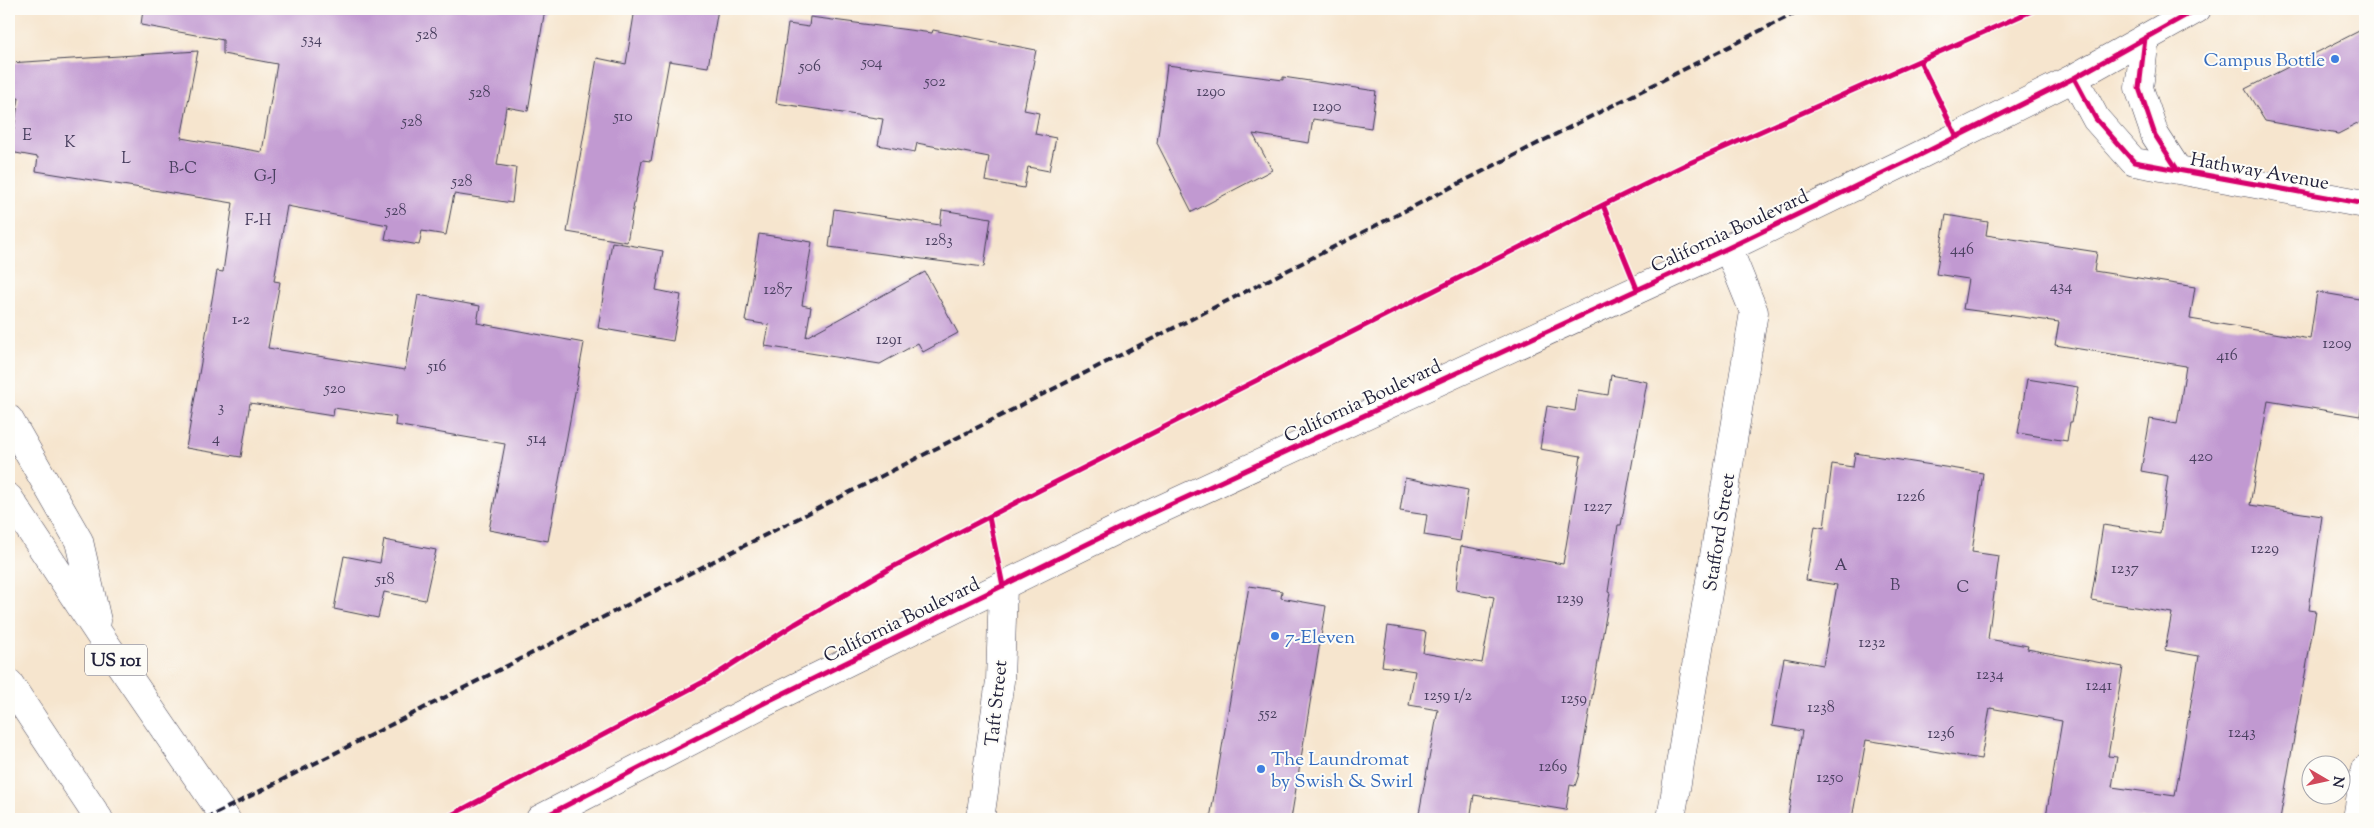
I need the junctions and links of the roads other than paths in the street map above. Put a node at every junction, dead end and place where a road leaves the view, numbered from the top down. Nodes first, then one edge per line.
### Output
1 (2197, 9) edge
2 (2145, 38) junction
3 (2074, 78) junction
4 (2177, 169) junction
5 (2365, 204) edge
6 (1728, 248) junction
7 (9, 419) edge
8 (9, 498) edge
9 (1003, 586) junction
10 (100, 637) junction
11 (9, 683) edge
12 (2365, 769) edge
13 (99, 819) edge
14 (226, 819) edge
15 (540, 819) edge
16 (980, 819) edge
17 (1671, 819) edge
18 (2357, 819) edge

1 - 2 main road, California Boulevard
2 - 3 main road, California Boulevard
2 - 4 main road
3 - 4 main road, Hathway Avenue
3 - 6 main road, California Boulevard
4 - 5 main road, Hathway Avenue
6 - 9 main road, California Boulevard
6 - 17 main road, Stafford Street
7 - 10 main road
8 - 10 main road, US 101
9 - 15 main road, California Boulevard
9 - 16 main road, Taft Street
10 - 14 main road, US 101
11 - 13 main road
12 - 18 main road

